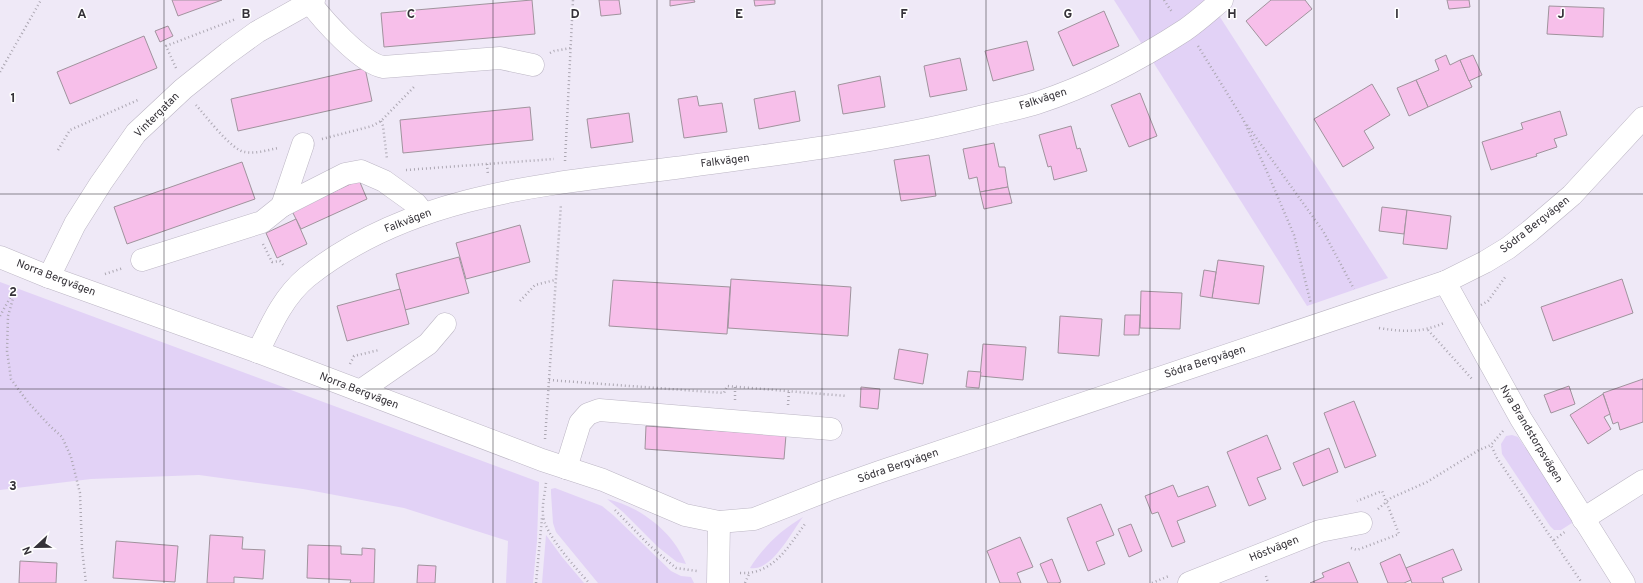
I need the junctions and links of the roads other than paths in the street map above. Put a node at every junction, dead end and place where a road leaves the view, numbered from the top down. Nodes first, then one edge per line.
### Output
1 (1222, 0) edge
2 (311, 1) edge
3 (532, 65) dead end
4 (1643, 118) edge
5 (303, 144) dead end
6 (282, 206) junction
7 (424, 214) junction
8 (0, 257) edge
9 (142, 260) dead end
10 (49, 277) junction
11 (1445, 282) junction
12 (445, 324) dead end
13 (258, 352) junction
14 (360, 391) junction
15 (831, 429) dead end
16 (566, 468) junction
17 (1643, 481) edge
18 (1583, 519) junction
19 (719, 522) junction
20 (1361, 523) road end
21 (718, 583) edge
22 (1189, 583) edge
23 (1624, 583) edge

1 - 7 street, Falkvägen
2 - 3 street
2 - 10 street, Vintergatan
4 - 11 street, Södra Bergvägen
5 - 6 street
6 - 7 street
6 - 9 street
7 - 13 street, Falkvägen
8 - 10 street, Norra Bergvägen
10 - 13 street, Norra Bergvägen
11 - 18 street, Nya Brandstorpsvägen
11 - 19 street, Södra Bergvägen
12 - 14 street
13 - 14 street, Norra Bergvägen
14 - 16 street, Norra Bergvägen
15 - 16 street
16 - 19 street, Norra Bergvägen
17 - 18 street
18 - 23 street, Nya Brandstorpsvägen
19 - 21 street
20 - 22 street, Höstvägen

